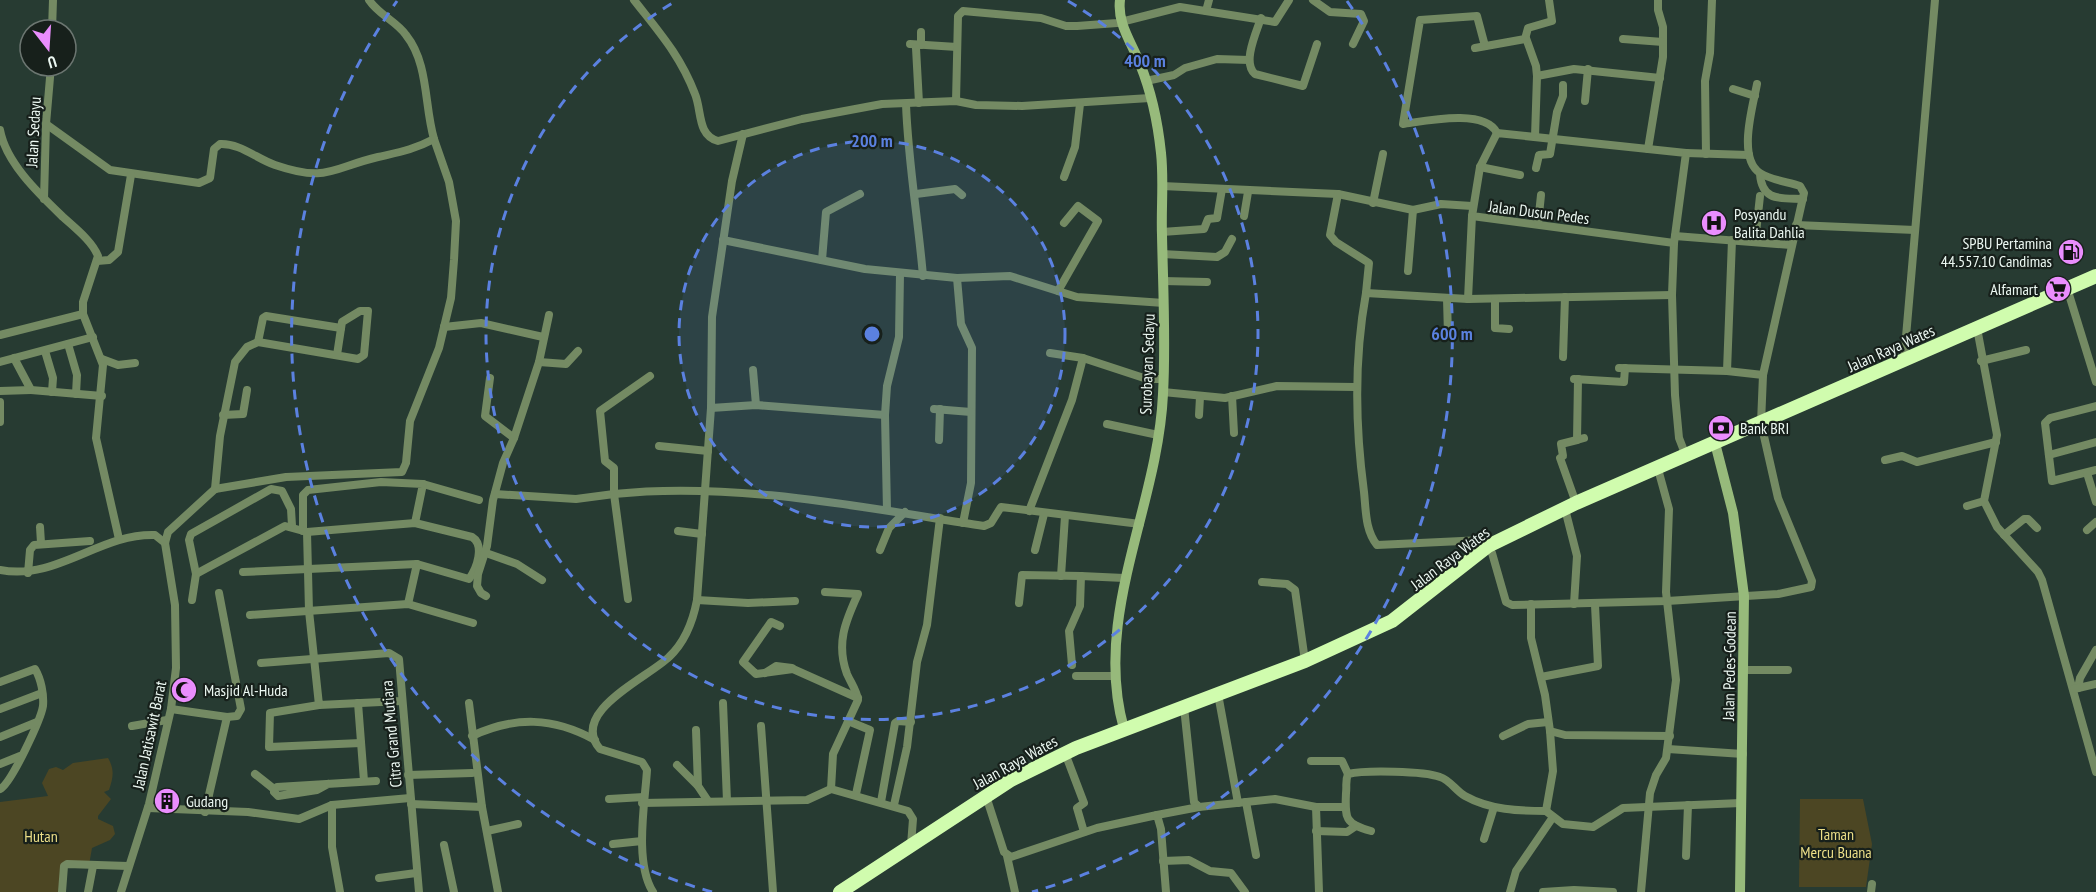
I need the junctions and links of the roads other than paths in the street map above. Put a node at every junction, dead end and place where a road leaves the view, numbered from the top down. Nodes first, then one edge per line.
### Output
1 (53, 0) edge
2 (369, 0) edge
3 (634, 0) edge
4 (1120, 0) edge
5 (1209, 0) edge
6 (1289, 0) edge
7 (1313, 0) edge
8 (1550, 0) edge
9 (1658, 0) edge
10 (1712, 0) edge
11 (1935, 0) edge
12 (1180, 3) edge
13 (1206, 11) junction
14 (52, 18) edge
15 (1261, 18) junction
16 (1122, 22) junction
17 (921, 32) dead end
18 (1526, 38) junction
19 (1623, 39) dead end
20 (1663, 42) junction
21 (1317, 44) dead end
22 (1353, 44) dead end
23 (915, 45) junction
24 (1485, 46) junction
25 (957, 47) junction
26 (1475, 48) dead end
27 (1249, 60) junction
28 (1588, 69) junction
29 (1537, 76) junction
30 (50, 78) edge
31 (1660, 78) junction
32 (1146, 81) junction
33 (1757, 84) dead end
34 (1563, 85) dead end
35 (1733, 89) dead end
36 (1755, 96) junction
37 (1150, 98) junction
38 (956, 101) junction
39 (1585, 101) dead end
40 (919, 103) junction
41 (906, 104) junction
42 (1080, 104) junction
43 (46, 124) junction
44 (0, 130) edge
45 (743, 134) junction
46 (1497, 134) junction
47 (1535, 137) junction
48 (434, 139) junction
49 (1553, 139) junction
50 (1648, 149) junction
51 (1686, 153) junction
52 (1383, 154) dead end
53 (1706, 154) junction
54 (1749, 155) junction
55 (1480, 167) junction
56 (1536, 168) dead end
57 (1761, 174) junction
58 (131, 175) junction
59 (1520, 175) dead end
60 (1064, 177) dead end
61 (1162, 186) junction
62 (1222, 189) junction
63 (1248, 192) junction
64 (860, 194) dead end
65 (1338, 194) junction
66 (916, 195) junction
67 (962, 195) dead end
68 (1541, 195) dead end
69 (1760, 196) dead end
70 (44, 199) junction
71 (1803, 199) junction
72 (1373, 203) junction
73 (1472, 206) junction
74 (1413, 210) junction
75 (1244, 216) dead end
76 (1472, 216) junction
77 (1064, 223) dead end
78 (1538, 224) junction
79 (1796, 225) junction
80 (1915, 230) junction
81 (1162, 232) junction
82 (1232, 239) dead end
83 (723, 240) junction
84 (1674, 240) junction
85 (1732, 240) junction
86 (1755, 242) junction
87 (1791, 245) junction
88 (1162, 255) junction
89 (822, 260) junction
90 (98, 261) junction
91 (1408, 271) dead end
92 (900, 274) junction
93 (1192, 274) junction
94 (923, 276) junction
95 (2096, 276) edge
96 (957, 278) junction
97 (1163, 281) junction
98 (1208, 282) dead end
99 (2067, 288) junction
100 (1058, 291) junction
101 (1366, 293) junction
102 (1672, 295) junction
103 (1565, 297) junction
104 (1447, 298) junction
105 (1468, 299) junction
106 (1495, 299) junction
107 (1164, 303) junction
108 (83, 314) junction
109 (549, 315) dead end
110 (444, 327) junction
111 (341, 328) junction
112 (1977, 328) junction
113 (1509, 329) dead end
114 (1448, 334) dead end
115 (0, 335) edge
116 (93, 337) junction
117 (543, 337) junction
118 (258, 342) junction
119 (68, 344) junction
120 (2026, 350) dead end
121 (45, 351) junction
122 (578, 351) dead end
123 (1050, 353) dead end
124 (337, 355) junction
125 (1563, 357) dead end
126 (14, 358) junction
127 (1083, 358) junction
128 (102, 359) junction
129 (1904, 360) junction
130 (1981, 360) junction
131 (0, 362) edge
132 (539, 362) junction
133 (135, 363) dead end
134 (1675, 369) junction
135 (753, 370) dead end
136 (1727, 371) junction
137 (1763, 375) junction
138 (650, 376) dead end
139 (490, 378) dead end
140 (1163, 379) junction
141 (2096, 382) edge
142 (1356, 387) junction
143 (31, 390) junction
144 (247, 390) dead end
145 (0, 391) edge
146 (52, 392) junction
147 (1163, 392) junction
148 (76, 394) junction
149 (102, 396) junction
150 (1232, 396) junction
151 (1200, 397) junction
152 (0, 402) edge
153 (756, 405) junction
154 (2096, 406) edge
155 (711, 408) junction
156 (971, 412) junction
157 (885, 415) junction
158 (1199, 415) dead end
159 (223, 416) junction
160 (0, 422) edge
161 (1761, 423) junction
162 (1107, 424) dead end
163 (1234, 433) dead end
164 (1158, 435) junction
165 (514, 438) junction
166 (939, 440) dead end
167 (1996, 442) junction
168 (2096, 442) edge
169 (1715, 443) junction
170 (659, 446) dead end
171 (708, 451) junction
172 (2049, 454) junction
173 (1686, 456) junction
174 (1885, 460) dead end
175 (1658, 469) junction
176 (2092, 472) edge
177 (423, 484) junction
178 (215, 489) junction
179 (705, 492) junction
180 (495, 494) junction
181 (614, 494) junction
182 (479, 500) dead end
183 (1984, 501) junction
184 (2096, 502) edge
185 (1571, 506) junction
186 (1967, 506) dead end
187 (887, 510) junction
188 (1029, 511) junction
189 (905, 512) junction
190 (1044, 514) junction
191 (1065, 516) junction
192 (940, 518) junction
193 (2096, 522) edge
194 (415, 523) junction
195 (963, 523) junction
196 (1140, 524) junction
197 (40, 526) dead end
198 (292, 526) junction
199 (2037, 528) dead end
200 (2087, 530) dead end
201 (305, 531) junction
202 (678, 531) dead end
203 (168, 532) junction
204 (702, 534) junction
205 (155, 535) junction
206 (2004, 535) junction
207 (119, 539) junction
208 (90, 541) dead end
209 (40, 543) junction
210 (165, 543) junction
211 (1488, 546) junction
212 (880, 550) dead end
213 (1035, 550) dead end
214 (486, 553) junction
215 (417, 564) junction
216 (308, 569) junction
217 (0, 570) edge
218 (243, 572) dead end
219 (28, 573) junction
220 (196, 574) junction
221 (1061, 576) junction
222 (1081, 576) junction
223 (1124, 578) junction
224 (542, 580) dead end
225 (1262, 582) dead end
226 (862, 585) dead end
227 (825, 592) dead end
228 (219, 593) dead end
229 (858, 594) junction
230 (486, 596) dead end
231 (1744, 596) junction
232 (628, 599) dead end
233 (192, 600) dead end
234 (697, 600) junction
235 (795, 601) dead end
236 (1667, 601) junction
237 (1019, 603) dead end
238 (408, 604) junction
239 (1531, 604) junction
240 (1574, 604) junction
241 (1595, 605) junction
242 (309, 611) junction
243 (250, 615) dead end
244 (473, 623) dead end
245 (780, 626) dead end
246 (2096, 650) edge
247 (315, 658) junction
248 (1305, 661) junction
249 (261, 663) dead end
250 (1072, 665) dead end
251 (1743, 669) junction
252 (1788, 670) dead end
253 (1076, 676) dead end
254 (1114, 676) junction
255 (1541, 676) junction
256 (0, 682) edge
257 (2096, 684) edge
258 (2075, 689) junction
259 (42, 693) junction
260 (1218, 694) junction
261 (858, 698) junction
262 (402, 701) junction
263 (358, 703) junction
264 (468, 703) dead end
265 (723, 703) dead end
266 (320, 705) junction
267 (1184, 706) junction
268 (0, 709) edge
269 (171, 709) junction
270 (227, 717) junction
271 (167, 720) junction
272 (848, 721) junction
273 (37, 722) junction
274 (911, 722) junction
275 (1548, 722) junction
276 (132, 726) dead end
277 (761, 726) dead end
278 (1124, 729) junction
279 (696, 730) dead end
280 (1550, 731) junction
281 (472, 736) junction
282 (1503, 736) dead end
283 (1670, 736) junction
284 (0, 737) edge
285 (595, 740) junction
286 (361, 743) junction
287 (1668, 749) junction
288 (1065, 753) junction
289 (1743, 754) junction
290 (20, 756) junction
291 (1311, 761) dead end
292 (0, 764) edge
293 (677, 765) dead end
294 (2096, 772) edge
295 (471, 773) dead end
296 (255, 774) dead end
297 (1348, 774) junction
298 (408, 775) junction
299 (364, 781) junction
300 (376, 781) dead end
301 (698, 786) junction
302 (0, 789) edge
303 (831, 789) junction
304 (856, 794) junction
305 (986, 796) junction
306 (609, 799) dead end
307 (643, 800) junction
308 (410, 801) junction
309 (708, 801) junction
310 (727, 801) junction
311 (880, 801) junction
312 (766, 802) junction
313 (1242, 802) junction
314 (1741, 802) junction
315 (332, 805) junction
316 (894, 805) junction
317 (1688, 805) junction
318 (482, 807) junction
319 (1199, 807) junction
320 (1316, 807) junction
321 (1343, 807) junction
322 (1494, 807) junction
323 (148, 808) junction
324 (1648, 808) junction
325 (1546, 811) junction
326 (205, 812) junction
327 (1156, 815) junction
328 (1553, 817) junction
329 (518, 824) dead end
330 (1356, 826) junction
331 (488, 831) junction
332 (1316, 831) junction
333 (1371, 831) dead end
334 (1084, 832) junction
335 (1484, 839) dead end
336 (642, 841) junction
337 (613, 844) dead end
338 (444, 845) dead end
339 (911, 846) junction
340 (1256, 855) dead end
341 (1007, 856) junction
342 (1686, 856) dead end
343 (1163, 861) junction
344 (93, 866) junction
345 (128, 866) junction
346 (416, 873) junction
347 (379, 878) dead end
348 (860, 879) junction
349 (62, 892) edge
350 (88, 892) edge
351 (121, 892) edge
352 (340, 892) edge
353 (419, 892) edge
354 (454, 892) edge
355 (498, 892) edge
356 (653, 892) edge
357 (773, 892) edge
358 (840, 892) edge
359 (854, 892) edge
360 (1015, 892) edge
361 (1166, 892) edge
362 (1245, 892) edge
363 (1319, 892) edge
364 (1510, 892) edge
365 (1543, 892) edge
366 (1613, 892) edge
367 (1641, 892) edge
368 (1740, 892) edge

1 - 14 street
2 - 48 street
3 - 45 street
4 - 16 main road, Surobayan Sedayu
5 - 13 street
6 - 15 street
7 - 22 street
8 - 18 street
9 - 20 street
10 - 53 street
11 - 80 street
12 - 13 street
12 - 16 street
13 - 15 street
15 - 27 street
16 - 25 street
16 - 32 main road, Surobayan Sedayu
17 - 23 street
18 - 24 street
18 - 29 street
19 - 20 street
20 - 31 street
21 - 27 street
23 - 25 street
23 - 40 street
24 - 26 street
24 - 46 street
25 - 38 street
27 - 32 street
28 - 29 street
28 - 31 street
28 - 39 street
29 - 47 street
30 - 43 street, Jalan Sedayu
31 - 50 street
32 - 37 main road, Surobayan Sedayu
33 - 36 street
34 - 49 street
35 - 36 street
36 - 54 street
37 - 42 street
37 - 61 main road, Surobayan Sedayu
38 - 40 street
38 - 42 street
40 - 41 street
41 - 45 street
41 - 66 street
42 - 60 street
43 - 58 street
43 - 70 street, Jalan Sedayu
44 - 70 street
45 - 83 street
46 - 47 street
46 - 55 street
47 - 49 street
48 - 58 street
48 - 110 street
49 - 50 street
49 - 56 street
50 - 51 street
51 - 53 street
51 - 84 street
52 - 72 street
53 - 54 street
54 - 57 street
55 - 59 street
55 - 73 street
57 - 71 street
57 - 71 street
58 - 90 street
61 - 62 street, Jalan Dusun Pedes
61 - 81 main road, Surobayan Sedayu
62 - 63 street, Jalan Dusun Pedes
62 - 81 street
63 - 65 street, Jalan Dusun Pedes
63 - 75 street
64 - 89 street
65 - 72 street, Jalan Dusun Pedes
65 - 101 street
66 - 67 street
66 - 94 street
68 - 78 street
69 - 86 street
70 - 90 street
71 - 79 street
72 - 74 street, Jalan Dusun Pedes
73 - 74 street, Jalan Dusun Pedes
73 - 76 street, Jalan Dusun Pedes
74 - 91 street
76 - 78 street, Jalan Dusun Pedes
76 - 105 street
77 - 100 street
78 - 84 street, Jalan Dusun Pedes
79 - 80 street
79 - 87 street
80 - 129 street
81 - 88 main road, Surobayan Sedayu
82 - 88 street
83 - 89 street
83 - 155 street
84 - 85 street, Jalan Dusun Pedes
84 - 102 street
85 - 86 street, Jalan Dusun Pedes
85 - 136 street
86 - 87 street, Jalan Dusun Pedes
87 - 137 street
88 - 93 street
88 - 97 main road, Surobayan Sedayu
89 - 92 street
90 - 108 street
92 - 94 street
92 - 157 street
93 - 97 street
93 - 98 street
94 - 96 street
95 - 99 highway, Jalan Raya Wates
96 - 100 street
96 - 156 street
97 - 107 main road, Surobayan Sedayu
99 - 112 highway, Jalan Raya Wates
99 - 141 street
100 - 107 street
101 - 104 street
101 - 142 street
102 - 103 street
102 - 134 street
103 - 106 street
103 - 125 street
104 - 105 street
104 - 114 street
105 - 106 street
106 - 113 street
107 - 140 main road, Surobayan Sedayu
108 - 115 street
108 - 116 street
109 - 117 street
110 - 117 street
110 - 178 street
111 - 118 street
111 - 124 street
111 - 124 street
112 - 129 highway, Jalan Raya Wates
112 - 130 street
116 - 119 street
116 - 128 street
117 - 132 street
118 - 124 street
118 - 159 street
119 - 121 street
119 - 148 street
120 - 130 street
121 - 126 street
121 - 146 street
122 - 132 street
123 - 127 street
126 - 131 street
126 - 143 street
127 - 140 street
127 - 188 street
128 - 133 street
128 - 149 street
129 - 161 highway, Jalan Raya Wates
130 - 167 street
132 - 165 street
134 - 136 street
134 - 173 street
134 - 185 street
135 - 153 street
136 - 137 street
137 - 161 street
138 - 181 street
139 - 165 street
140 - 147 main road, Surobayan Sedayu
142 - 150 street
142 - 211 street
143 - 145 street
143 - 146 street
144 - 159 street
146 - 148 street
147 - 151 street
147 - 164 main road, Surobayan Sedayu
148 - 149 street
149 - 207 street
150 - 151 street
150 - 163 street
151 - 158 street
152 - 160 street
153 - 155 street
153 - 157 street
154 - 172 street
155 - 171 street
156 - 166 street
156 - 195 street
157 - 187 street
159 - 178 street
161 - 169 highway, Jalan Raya Wates
161 - 231 street
162 - 164 street
164 - 196 main road, Surobayan Sedayu
165 - 180 street
167 - 174 street
167 - 183 street
168 - 172 street
169 - 173 highway, Jalan Raya Wates
169 - 231 main road, Jalan Pedes-Godean
170 - 171 street
171 - 179 street
172 - 176 street
173 - 175 highway, Jalan Raya Wates
175 - 185 highway, Jalan Raya Wates
175 - 236 street
176 - 184 street
177 - 182 street
177 - 194 street
177 - 201 street
178 - 203 street
179 - 181 street
179 - 187 street
179 - 204 street
180 - 181 street
180 - 214 street
181 - 232 street
183 - 186 street
183 - 206 street
185 - 211 highway, Jalan Raya Wates
185 - 240 street
187 - 189 street
188 - 190 street
188 - 195 street
189 - 192 street
189 - 212 street
190 - 191 street
190 - 213 street
191 - 196 street
191 - 221 street
192 - 195 street
192 - 274 street
193 - 200 street
194 - 201 street
194 - 215 street
196 - 223 main road, Surobayan Sedayu
197 - 209 street
198 - 201 street
198 - 220 street
198 - 220 street
199 - 206 street
201 - 216 street
202 - 204 street
203 - 205 street
203 - 210 street
204 - 234 street
205 - 207 street
205 - 210 street
206 - 258 street
207 - 219 street
208 - 209 street
209 - 219 street
210 - 269 street, Jalan Jatisawit Barat
211 - 239 street
211 - 248 highway, Jalan Raya Wates
214 - 224 street
214 - 230 street
215 - 216 street
215 - 238 street
216 - 218 street
216 - 242 street
217 - 219 street
220 - 233 street
221 - 222 street
221 - 237 street
222 - 223 street
222 - 250 street
223 - 254 main road, Surobayan Sedayu
225 - 248 street
226 - 229 street
227 - 229 street
228 - 270 street
229 - 261 street
231 - 236 street
231 - 251 main road, Jalan Pedes-Godean
234 - 235 street
234 - 285 street
236 - 241 street
236 - 283 street
238 - 242 street
238 - 244 street
239 - 240 street
239 - 255 street
240 - 241 street
241 - 255 street
242 - 243 street
242 - 247 street
245 - 261 street
246 - 258 street
247 - 249 street
247 - 262 street, Citra Grand Mutiara
247 - 266 street
248 - 260 highway, Jalan Raya Wates
251 - 252 street
251 - 289 main road, Jalan Pedes-Godean
253 - 254 street
254 - 278 main road, Surobayan Sedayu
255 - 275 street
256 - 259 street
257 - 258 street
258 - 294 street
259 - 268 street
259 - 273 street
260 - 267 highway, Jalan Raya Wates
260 - 313 street
261 - 272 street
262 - 263 street
262 - 298 street, Citra Grand Mutiara
263 - 266 street
263 - 286 street
264 - 281 street
265 - 310 street
266 - 286 street
267 - 278 highway, Jalan Raya Wates
267 - 319 street
269 - 270 street
269 - 271 street, Jalan Jatisawit Barat
270 - 326 street
271 - 276 street
271 - 323 street, Jalan Jatisawit Barat
272 - 303 street
272 - 304 street
273 - 284 street
273 - 290 street
274 - 311 street
274 - 316 street
275 - 280 street
275 - 282 street
277 - 312 street
278 - 288 highway, Jalan Raya Wates
279 - 301 street
280 - 283 street
280 - 325 street
281 - 285 street
281 - 318 street
283 - 287 street
285 - 307 street
286 - 299 street
287 - 289 street
287 - 324 street
288 - 305 highway, Jalan Raya Wates
288 - 334 street
289 - 314 main road, Jalan Pedes-Godean
290 - 292 street
290 - 302 street
291 - 297 street
293 - 301 street
295 - 298 street
296 - 299 street
297 - 321 street
297 - 322 street
298 - 308 street, Citra Grand Mutiara
299 - 300 street
301 - 309 street
303 - 304 street
303 - 312 street
304 - 311 street
305 - 339 highway, Jalan Raya Wates
305 - 341 street
306 - 307 street
307 - 309 street
307 - 336 street
308 - 315 street
308 - 318 street
308 - 346 street, Citra Grand Mutiara
309 - 310 street
310 - 312 street
311 - 316 street
312 - 357 street
313 - 319 street
313 - 320 street
313 - 340 street
314 - 317 street
314 - 368 main road, Jalan Pedes-Godean
315 - 326 street
315 - 352 street
316 - 339 street
317 - 324 street
317 - 342 street
318 - 331 street
319 - 327 street
320 - 321 street
320 - 332 street
321 - 330 street
322 - 325 street
322 - 335 street
323 - 326 street
323 - 345 street, Jalan Jatisawit Barat
324 - 328 street
324 - 367 street
325 - 328 street
327 - 334 street
327 - 343 street
328 - 364 street
329 - 331 street
330 - 332 street
330 - 333 street
331 - 355 street
332 - 363 street
334 - 341 street
336 - 337 street
336 - 356 street
338 - 354 street
339 - 348 highway, Jalan Raya Wates
341 - 360 street
343 - 361 street
343 - 362 street
344 - 345 street
344 - 349 street
344 - 350 street
345 - 351 street, Jalan Jatisawit Barat
346 - 347 street
346 - 353 street, Citra Grand Mutiara
348 - 358 highway, Jalan Raya Wates
348 - 359 street
365 - 366 street

